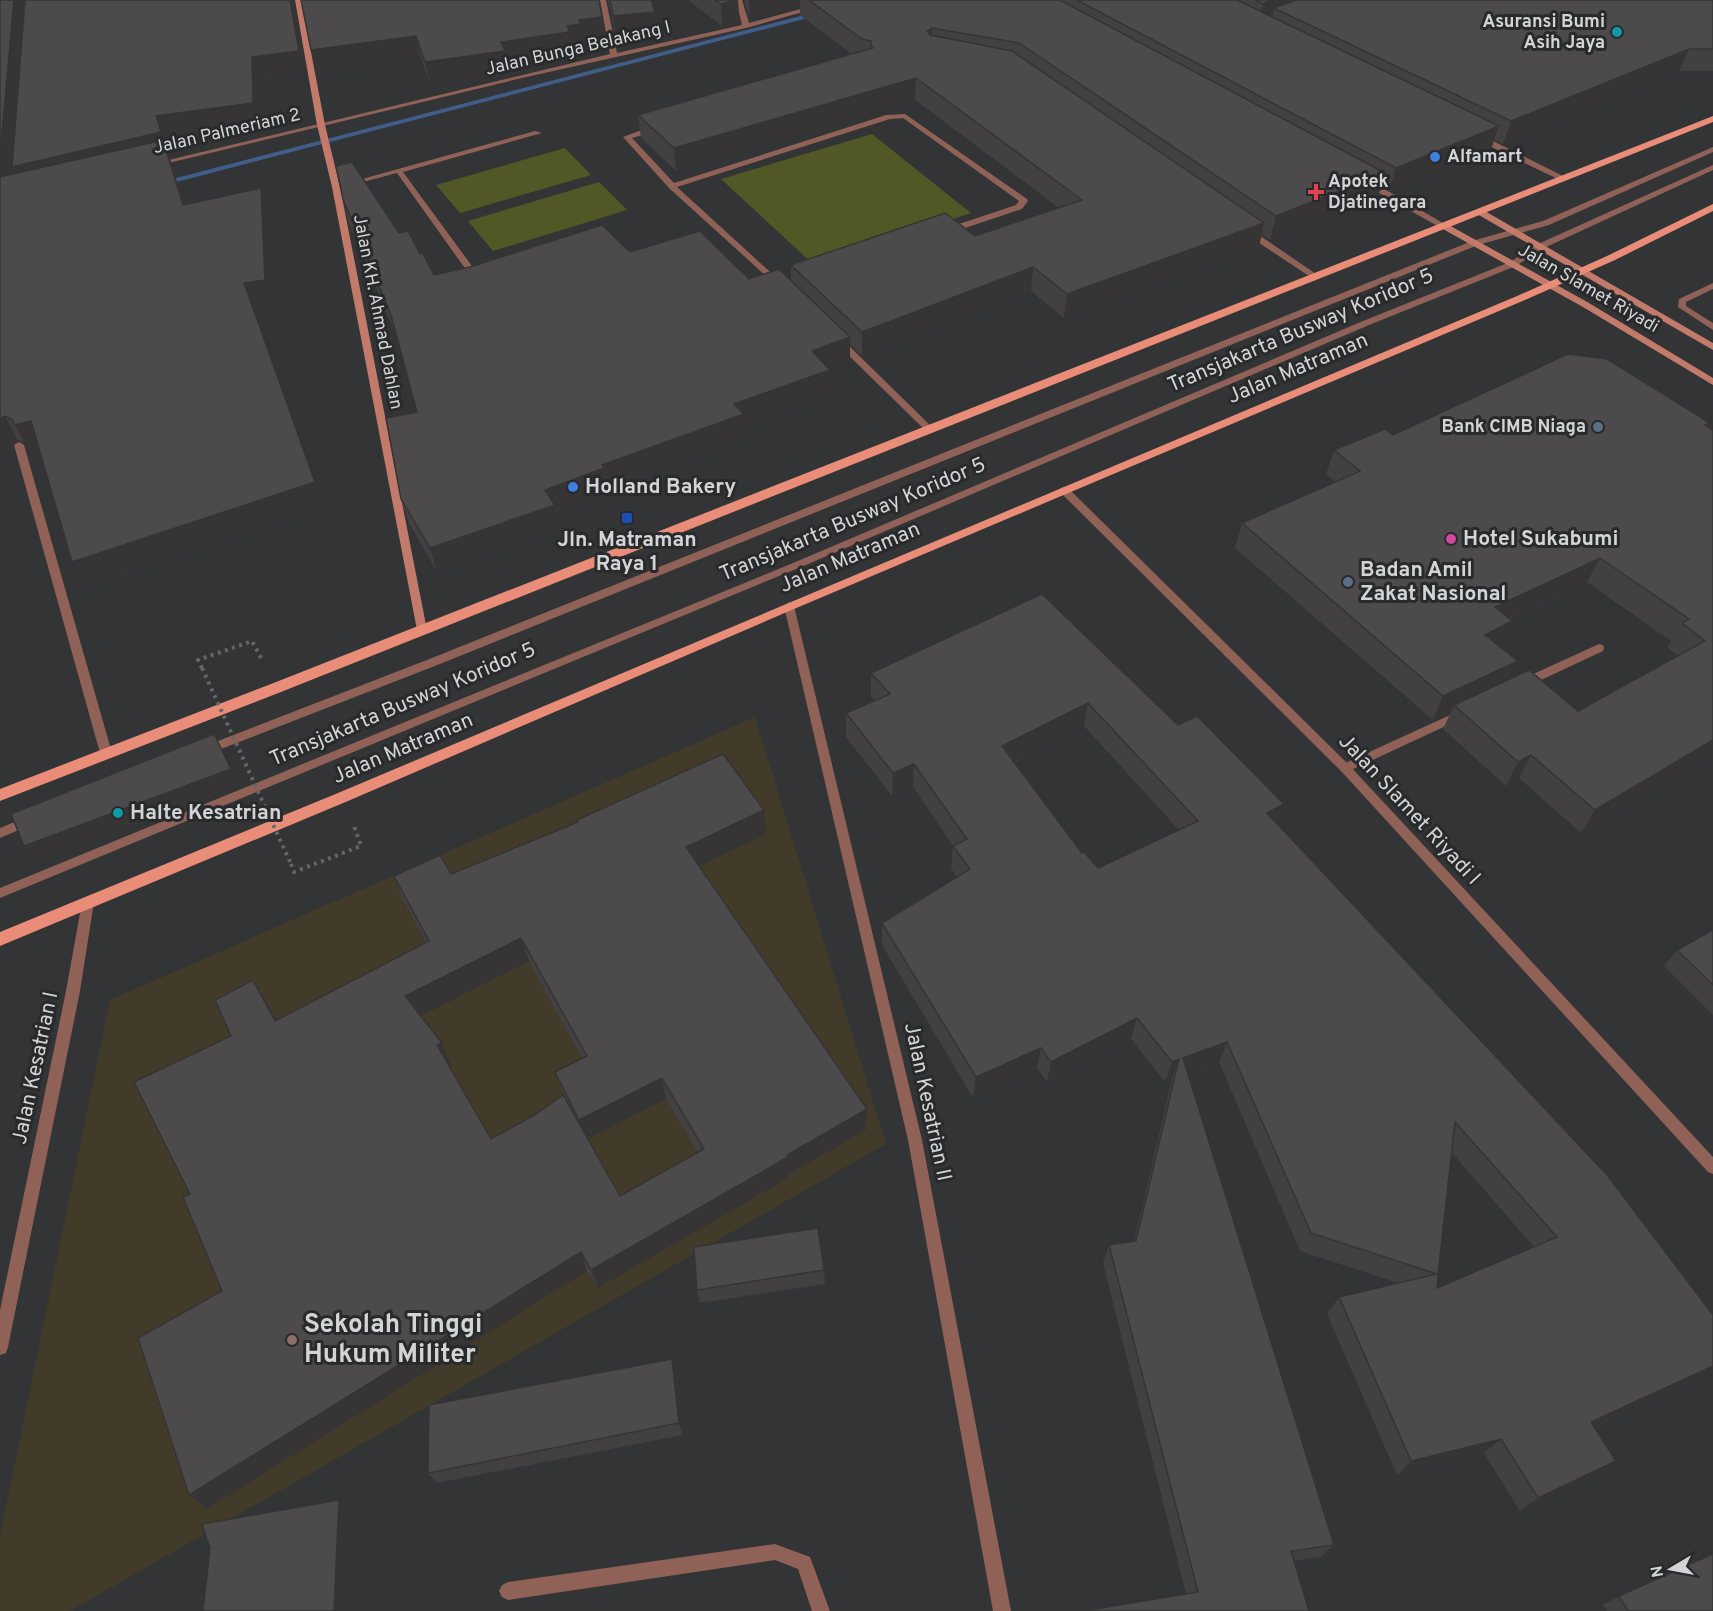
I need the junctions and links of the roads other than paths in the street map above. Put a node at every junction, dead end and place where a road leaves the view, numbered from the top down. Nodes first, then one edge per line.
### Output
1 (298, 0) edge
2 (603, 0) edge
3 (739, 0) edge
4 (842, 0) edge
5 (746, 26) junction
6 (614, 56) junction
7 (1713, 119) edge
8 (659, 127) edge
9 (322, 129) junction
10 (538, 133) dead end
11 (1470, 133) edge
12 (1713, 149) edge
13 (149, 165) edge
14 (1713, 167) edge
15 (399, 171) junction
16 (1354, 176) edge
17 (1565, 179) junction
18 (672, 186) junction
19 (336, 187) junction
20 (1713, 207) edge
21 (1480, 212) junction
22 (1444, 226) junction
23 (1241, 227) edge
24 (1514, 231) junction
25 (939, 233) edge
26 (1475, 243) junction
27 (1541, 246) junction
28 (1513, 264) junction
29 (1583, 270) junction
30 (1315, 276) junction
31 (792, 282) edge
32 (481, 284) edge
33 (1551, 285) junction
34 (1713, 286) edge
35 (1713, 327) edge
36 (833, 335) edge
37 (1713, 347) edge
38 (1713, 382) edge
39 (929, 429) junction
40 (20, 445) edge
41 (1065, 490) junction
42 (789, 606) junction
43 (422, 630) junction
44 (1599, 648) dead end
45 (1515, 688) edge
46 (1472, 708) edge
47 (106, 753) junction
48 (193, 756) edge
49 (1345, 768) junction
50 (0, 795) edge
51 (44, 815) edge
52 (0, 833) edge
53 (0, 893) edge
54 (88, 902) junction
55 (0, 939) edge
56 (1713, 1167) edge
57 (0, 1347) edge
58 (508, 1591) dead end
59 (821, 1611) edge
60 (1002, 1611) edge

1 - 9 street, Jalan KH. Ahmad Dahlan
2 - 6 street
3 - 5 street
4 - 5 street, Jalan Bunga Belakang I
5 - 6 street, Jalan Bunga Belakang I
6 - 9 street, Jalan Bunga Belakang I
7 - 17 main road
8 - 18 street
9 - 13 street, Jalan Palmeriam 2
9 - 19 street, Jalan KH. Ahmad Dahlan
10 - 15 street
11 - 17 street
12 - 24 street, Transjakarta Busway Koridor 5
14 - 27 street, Transjakarta Busway Koridor 5
15 - 19 street
15 - 32 street
16 - 22 street
17 - 21 main road
18 - 25 street
18 - 31 street
19 - 43 street, Jalan KH. Ahmad Dahlan
20 - 29 main road, Jalan Matraman
21 - 22 main road
21 - 24 street, Jalan Slamet Riyadi
22 - 26 street, Jalan Slamet Riyadi
22 - 30 main road
23 - 30 street
24 - 26 street, Transjakarta Busway Koridor 5
24 - 27 street, Jalan Slamet Riyadi
26 - 28 street, Jalan Slamet Riyadi
26 - 48 street, Transjakarta Busway Koridor 5
27 - 28 street, Transjakarta Busway Koridor 5
27 - 29 street, Jalan Slamet Riyadi
28 - 33 street, Jalan Slamet Riyadi
28 - 53 street, Transjakarta Busway Koridor 5
29 - 33 main road, Jalan Matraman
29 - 37 street, Jalan Slamet Riyadi
30 - 39 main road
33 - 38 street, Jalan Slamet Riyadi
33 - 41 main road, Jalan Matraman
34 - 35 street
36 - 39 street
39 - 43 main road
40 - 47 street
41 - 42 main road, Jalan Matraman
41 - 49 street, Jalan Slamet Riyadi I
42 - 54 main road, Jalan Matraman
42 - 60 street, Jalan Kesatrian II
43 - 47 main road
44 - 45 street
46 - 49 street
47 - 50 main road
49 - 56 street, Jalan Slamet Riyadi I
51 - 52 street
54 - 55 main road, Jalan Matraman
54 - 57 street, Jalan Kesatrian I
58 - 59 street

